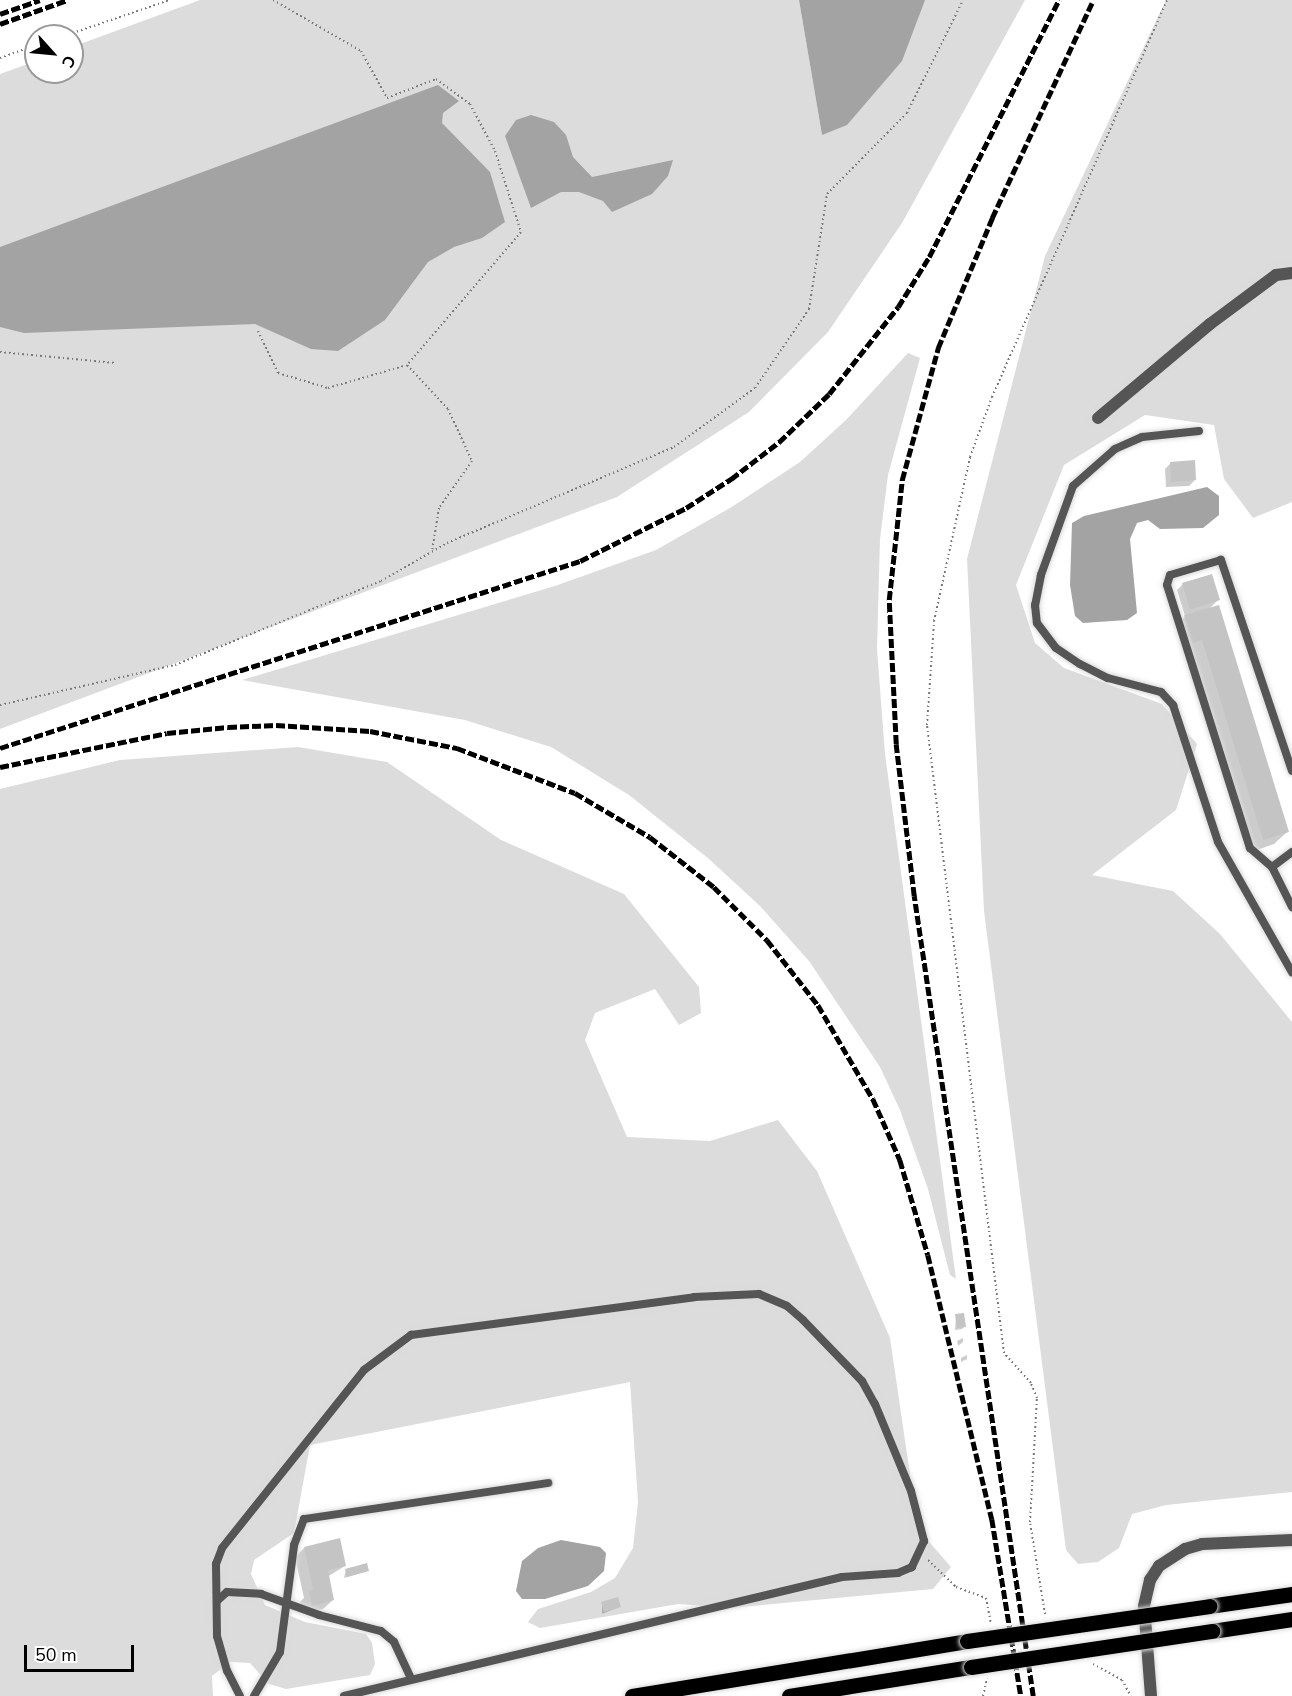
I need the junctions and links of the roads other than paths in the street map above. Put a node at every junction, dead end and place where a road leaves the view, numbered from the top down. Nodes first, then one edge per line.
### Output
1 (1292, 273) edge
2 (1098, 418) dead end
3 (1199, 431) dead end
4 (1292, 771) edge
5 (1292, 852) edge
6 (1272, 867) junction
7 (1292, 907) edge
8 (1291, 968) edge
9 (548, 1483) dead end
10 (1292, 1540) edge
11 (1292, 1594) edge
12 (218, 1600) junction
13 (286, 1604) junction
14 (1292, 1618) edge
15 (1148, 1666) junction
16 (411, 1678) junction
17 (240, 1696) edge
18 (254, 1696) edge
19 (344, 1696) edge
20 (632, 1696) edge
21 (789, 1696) edge
22 (1151, 1696) edge
23 (1157, 1696) edge

1 - 2 street
3 - 8 lane
4 - 6 lane
5 - 6 lane
6 - 7 lane
9 - 13 lane
10 - 15 street
11 - 20 main road, bridge
12 - 13 lane
12 - 16 lane
12 - 17 lane
13 - 16 lane
13 - 18 lane
14 - 21 main road, bridge
15 - 22 street
15 - 23 street
16 - 19 lane

